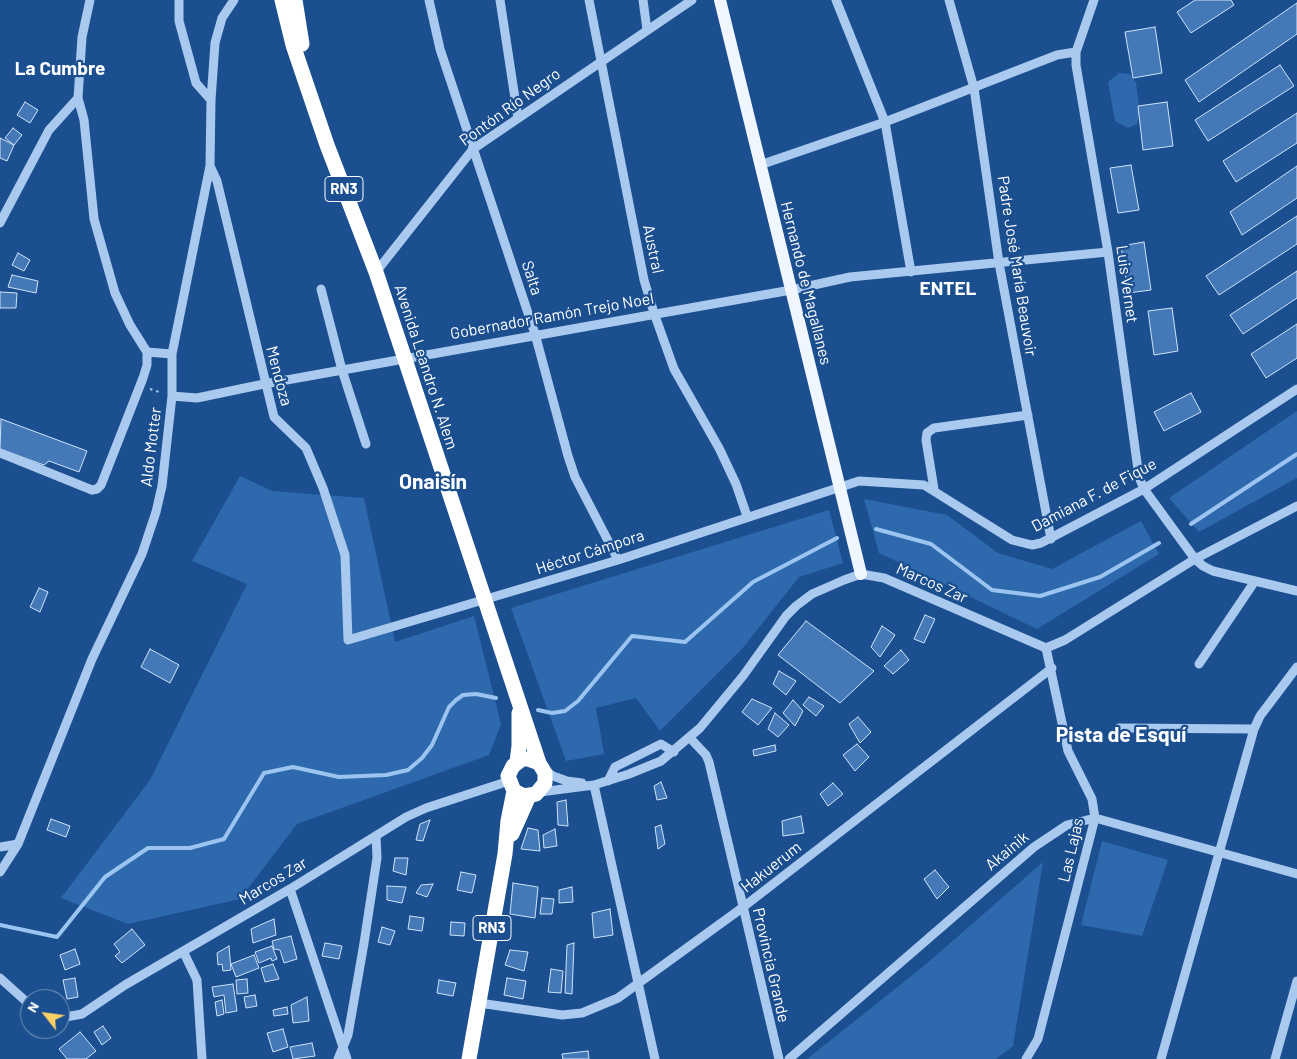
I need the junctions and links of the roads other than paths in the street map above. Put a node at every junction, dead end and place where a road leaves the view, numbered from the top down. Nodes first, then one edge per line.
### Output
1 (90, 0) edge
2 (179, 0) edge
3 (234, 0) edge
4 (282, 0) edge
5 (295, 0) edge
6 (428, 0) edge
7 (500, 0) edge
8 (589, 0) edge
9 (643, 0) edge
10 (692, 0) edge
11 (720, 0) edge
12 (836, 0) edge
13 (949, 0) edge
14 (1094, 0) edge
15 (647, 30) junction
16 (1076, 52) junction
17 (600, 61) junction
18 (974, 88) junction
19 (78, 98) junction
20 (211, 100) junction
21 (314, 105) junction
22 (518, 118) junction
23 (886, 122) junction
24 (473, 149) junction
25 (760, 165) junction
26 (210, 166) junction
27 (0, 223) edge
28 (1108, 252) junction
29 (999, 263) junction
30 (376, 272) junction
31 (911, 272) junction
32 (321, 289) dead end
33 (791, 290) junction
34 (654, 313) junction
35 (534, 334) junction
36 (147, 352) junction
37 (172, 354) junction
38 (404, 359) junction
39 (342, 370) junction
40 (264, 384) junction
41 (1297, 388) edge
42 (172, 396) junction
43 (1028, 415) junction
44 (366, 444) dead end
45 (0, 453) edge
46 (838, 487) junction
47 (934, 489) junction
48 (1144, 489) junction
49 (1297, 506) edge
50 (747, 516) junction
51 (1051, 539) junction
52 (1195, 559) junction
53 (618, 560) junction
54 (861, 574) junction
55 (1255, 581) junction
56 (1297, 591) edge
57 (486, 600) junction
58 (348, 640) joint
59 (1046, 648) junction
60 (1199, 664) dead end
61 (1297, 667) edge
62 (1052, 668) junction
63 (518, 699) junction
64 (1119, 728) dead end
65 (1254, 729) junction
66 (690, 738) junction
67 (674, 752) junction
68 (517, 762) junction
69 (541, 766) junction
70 (608, 780) junction
71 (594, 785) junction
72 (511, 786) junction
73 (534, 794) junction
74 (1095, 818) junction
75 (376, 836) junction
76 (18, 844) junction
77 (0, 847) edge
78 (1220, 852) junction
79 (505, 854) junction
80 (0, 872) edge
81 (1297, 874) edge
82 (290, 889) junction
83 (742, 908) junction
84 (184, 951) junction
85 (0, 978) edge
86 (1297, 982) edge
87 (638, 983) junction
88 (20, 996) edge
89 (479, 1003) junction
90 (70, 1016) edge
91 (344, 1047) junction
92 (202, 1059) edge
93 (338, 1059) edge
94 (347, 1059) edge
95 (469, 1059) edge
96 (655, 1059) edge
97 (779, 1059) edge
98 (790, 1059) edge
99 (1026, 1059) edge
100 (1161, 1059) edge
101 (1275, 1059) edge

1 - 19 street
2 - 20 street
3 - 20 street, Aldo Motter
4 - 21 highway, Avenida Leandro N. Alem / RN3
5 - 21 highway, Avenida Leandro N. Alem / RN3
6 - 24 street, Salta
7 - 22 street
8 - 17 street, Austral
9 - 15 street
10 - 15 street, Pontón Río Negro
11 - 25 main road, Hernando de Magallanes
12 - 23 street
13 - 18 street, Padre José María Beauvoir
14 - 16 street, Luis Vernet
15 - 17 street, Pontón Río Negro
16 - 18 street
16 - 28 street, Luis Vernet
17 - 22 street, Pontón Río Negro
17 - 34 street, Austral
18 - 23 street
18 - 29 street, Padre José María Beauvoir
19 - 27 street
19 - 36 street
20 - 26 street, Aldo Motter
21 - 30 highway, Avenida Leandro N. Alem / RN3
22 - 24 street, Pontón Río Negro
23 - 25 street
23 - 31 street
24 - 30 street, Pontón Río Negro
24 - 35 street, Salta
25 - 33 main road, Hernando de Magallanes
26 - 37 street, Aldo Motter
26 - 40 street, Mendoza
28 - 29 street, Gobernador Ramón Trejo Noel
28 - 48 street, Luis Vernet
29 - 31 street, Gobernador Ramón Trejo Noel
29 - 43 street, Padre José María Beauvoir
30 - 38 highway, Avenida Leandro N. Alem / RN3
31 - 33 street, Gobernador Ramón Trejo Noel
32 - 39 street
33 - 34 street, Gobernador Ramón Trejo Noel
33 - 46 main road, Hernando de Magallanes
34 - 35 street, Gobernador Ramón Trejo Noel
34 - 50 street, Austral
35 - 38 street, Gobernador Ramón Trejo Noel
35 - 53 street, Salta
36 - 37 street
36 - 45 street
37 - 42 street, Aldo Motter
38 - 39 street, Gobernador Ramón Trejo Noel
38 - 57 highway, Avenida Leandro N. Alem / RN3
39 - 40 street, Gobernador Ramón Trejo Noel
39 - 44 street
40 - 42 street, Gobernador Ramón Trejo Noel
40 - 58 street, Mendoza
41 - 48 street, Damiana F. de Fique
42 - 76 street, Aldo Motter
43 - 47 street
43 - 51 street, Padre José María Beauvoir
46 - 47 street, Damiana F. de Fique
46 - 50 street, Héctor Cámpora
46 - 54 main road, Hernando de Magallanes
47 - 51 street, Damiana F. de Fique
48 - 51 street, Damiana F. de Fique
48 - 52 street, Luis Vernet
49 - 52 street
50 - 53 street, Héctor Cámpora
52 - 55 street
52 - 59 street
53 - 57 street, Héctor Cámpora
54 - 59 street, Marcos Zar
54 - 66 street
55 - 56 street
55 - 60 street
57 - 58 street, Héctor Cámpora
57 - 63 highway, Avenida Leandro N. Alem / RN3
59 - 62 street, Las Lajas
61 - 65 street
62 - 74 street, Las Lajas
62 - 83 street, Hakuerum
63 - 68 highway, Avenida Leandro N. Alem / RN3
63 - 69 highway, Avenida Leandro N. Alem / RN3
64 - 65 street
65 - 78 street
66 - 67 street
66 - 83 street, Provincia Grande
67 - 70 street
67 - 70 street
68 - 69 highway
68 - 72 highway, Avenida Leandro N. Alem / RN3
69 - 71 street
69 - 73 highway, Avenida Leandro N. Alem / RN3
70 - 71 street
71 - 73 street
71 - 87 street
72 - 73 highway
72 - 75 street, Marcos Zar
72 - 79 highway, Avenida Leandro N. Alem / RN3
73 - 79 highway, Avenida Leandro N. Alem / RN3
74 - 78 street, Akainik
74 - 98 street, Akainik
74 - 99 street, Las Lajas
75 - 82 street, Marcos Zar
75 - 91 street
76 - 77 street
76 - 80 street, Aldo Motter
78 - 81 street, Akainik
78 - 100 street
79 - 89 highway, Avenida Leandro N. Alem / RN3
82 - 84 street, Marcos Zar
82 - 91 street
83 - 87 street, Hakuerum
83 - 97 street, Provincia Grande
84 - 90 street, Marcos Zar
84 - 92 street
85 - 88 street
86 - 101 street
87 - 89 street, Hakuerum
87 - 96 street
89 - 95 highway, Avenida Leandro N. Alem / RN3
91 - 93 street
91 - 94 street

